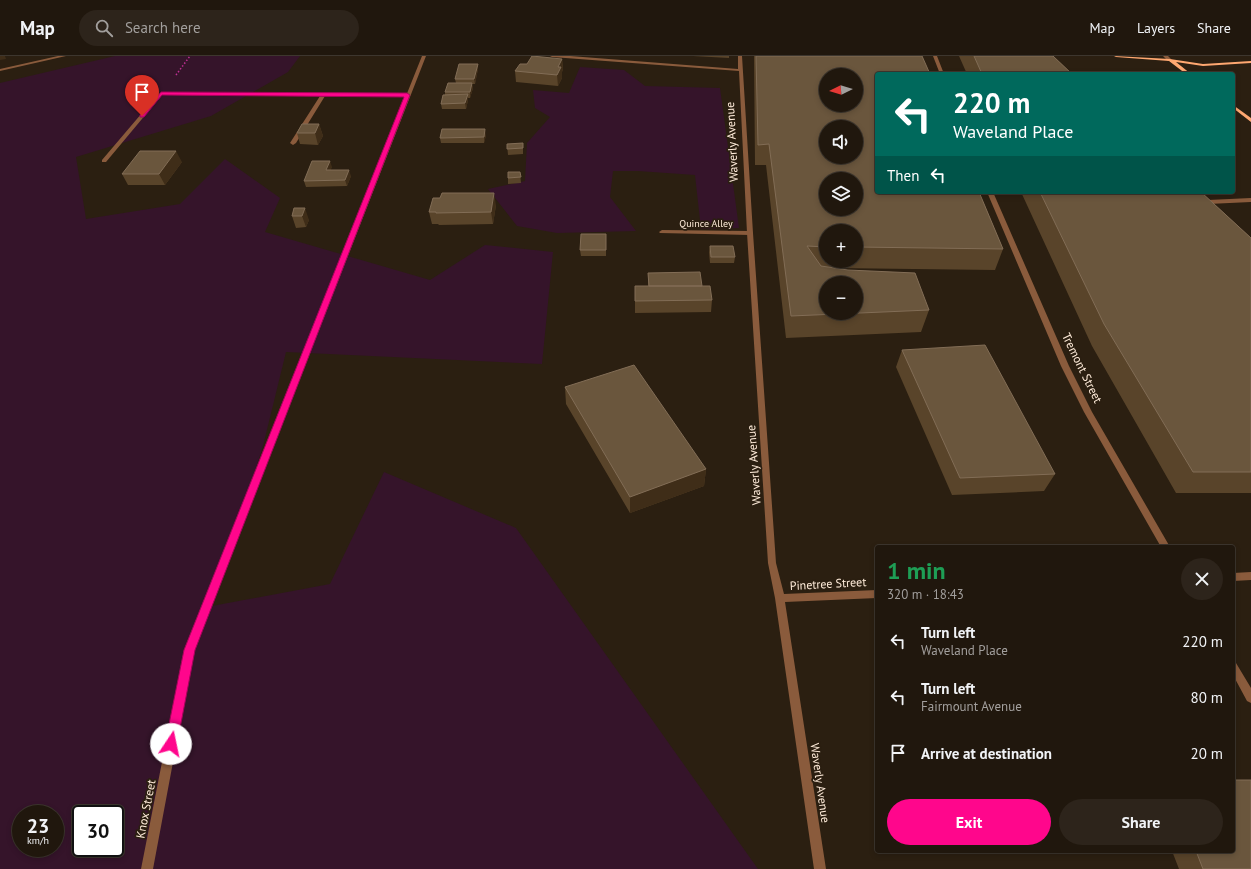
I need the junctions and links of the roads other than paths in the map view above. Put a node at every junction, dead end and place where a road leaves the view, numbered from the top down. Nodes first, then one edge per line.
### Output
1 (64, 56) edge
2 (424, 56) edge
3 (552, 56) edge
4 (740, 56) edge
5 (935, 56) edge
6 (1116, 56) edge
7 (1165, 56) edge
8 (1179, 56) edge
9 (1170, 60) junction
10 (1251, 62) edge
11 (0, 70) edge
12 (740, 70) junction
13 (941, 72) edge
14 (1186, 72) edge
15 (323, 95) junction
16 (407, 95) junction
17 (1235, 108) edge
18 (1251, 120) edge
19 (293, 143) dead end
20 (104, 160) dead end
21 (991, 194) edge
22 (1251, 200) edge
23 (1208, 202) edge
24 (662, 232) dead end
25 (750, 233) junction
26 (1165, 545) edge
27 (1251, 576) edge
28 (1235, 577) edge
29 (875, 594) edge
30 (780, 598) junction
31 (1235, 670) edge
32 (1251, 698) edge
33 (147, 869) edge
34 (820, 869) edge

1 - 11 street
2 - 16 street, Knox Street
3 - 12 street
4 - 12 street, Waverly Avenue
5 - 13 street
6 - 9 main road
7 - 9 street
8 - 9 main road
9 - 10 main road
9 - 14 main road
12 - 25 street, Waverly Avenue
15 - 16 street
15 - 19 street
15 - 20 street
16 - 33 street, Knox Street
17 - 18 main road
21 - 26 street, Tremont Street
22 - 23 street
24 - 25 street, Quince Alley
25 - 30 street, Waverly Avenue
27 - 28 street
29 - 30 street, Pinetree Street
30 - 34 street, Waverly Avenue
31 - 32 street

